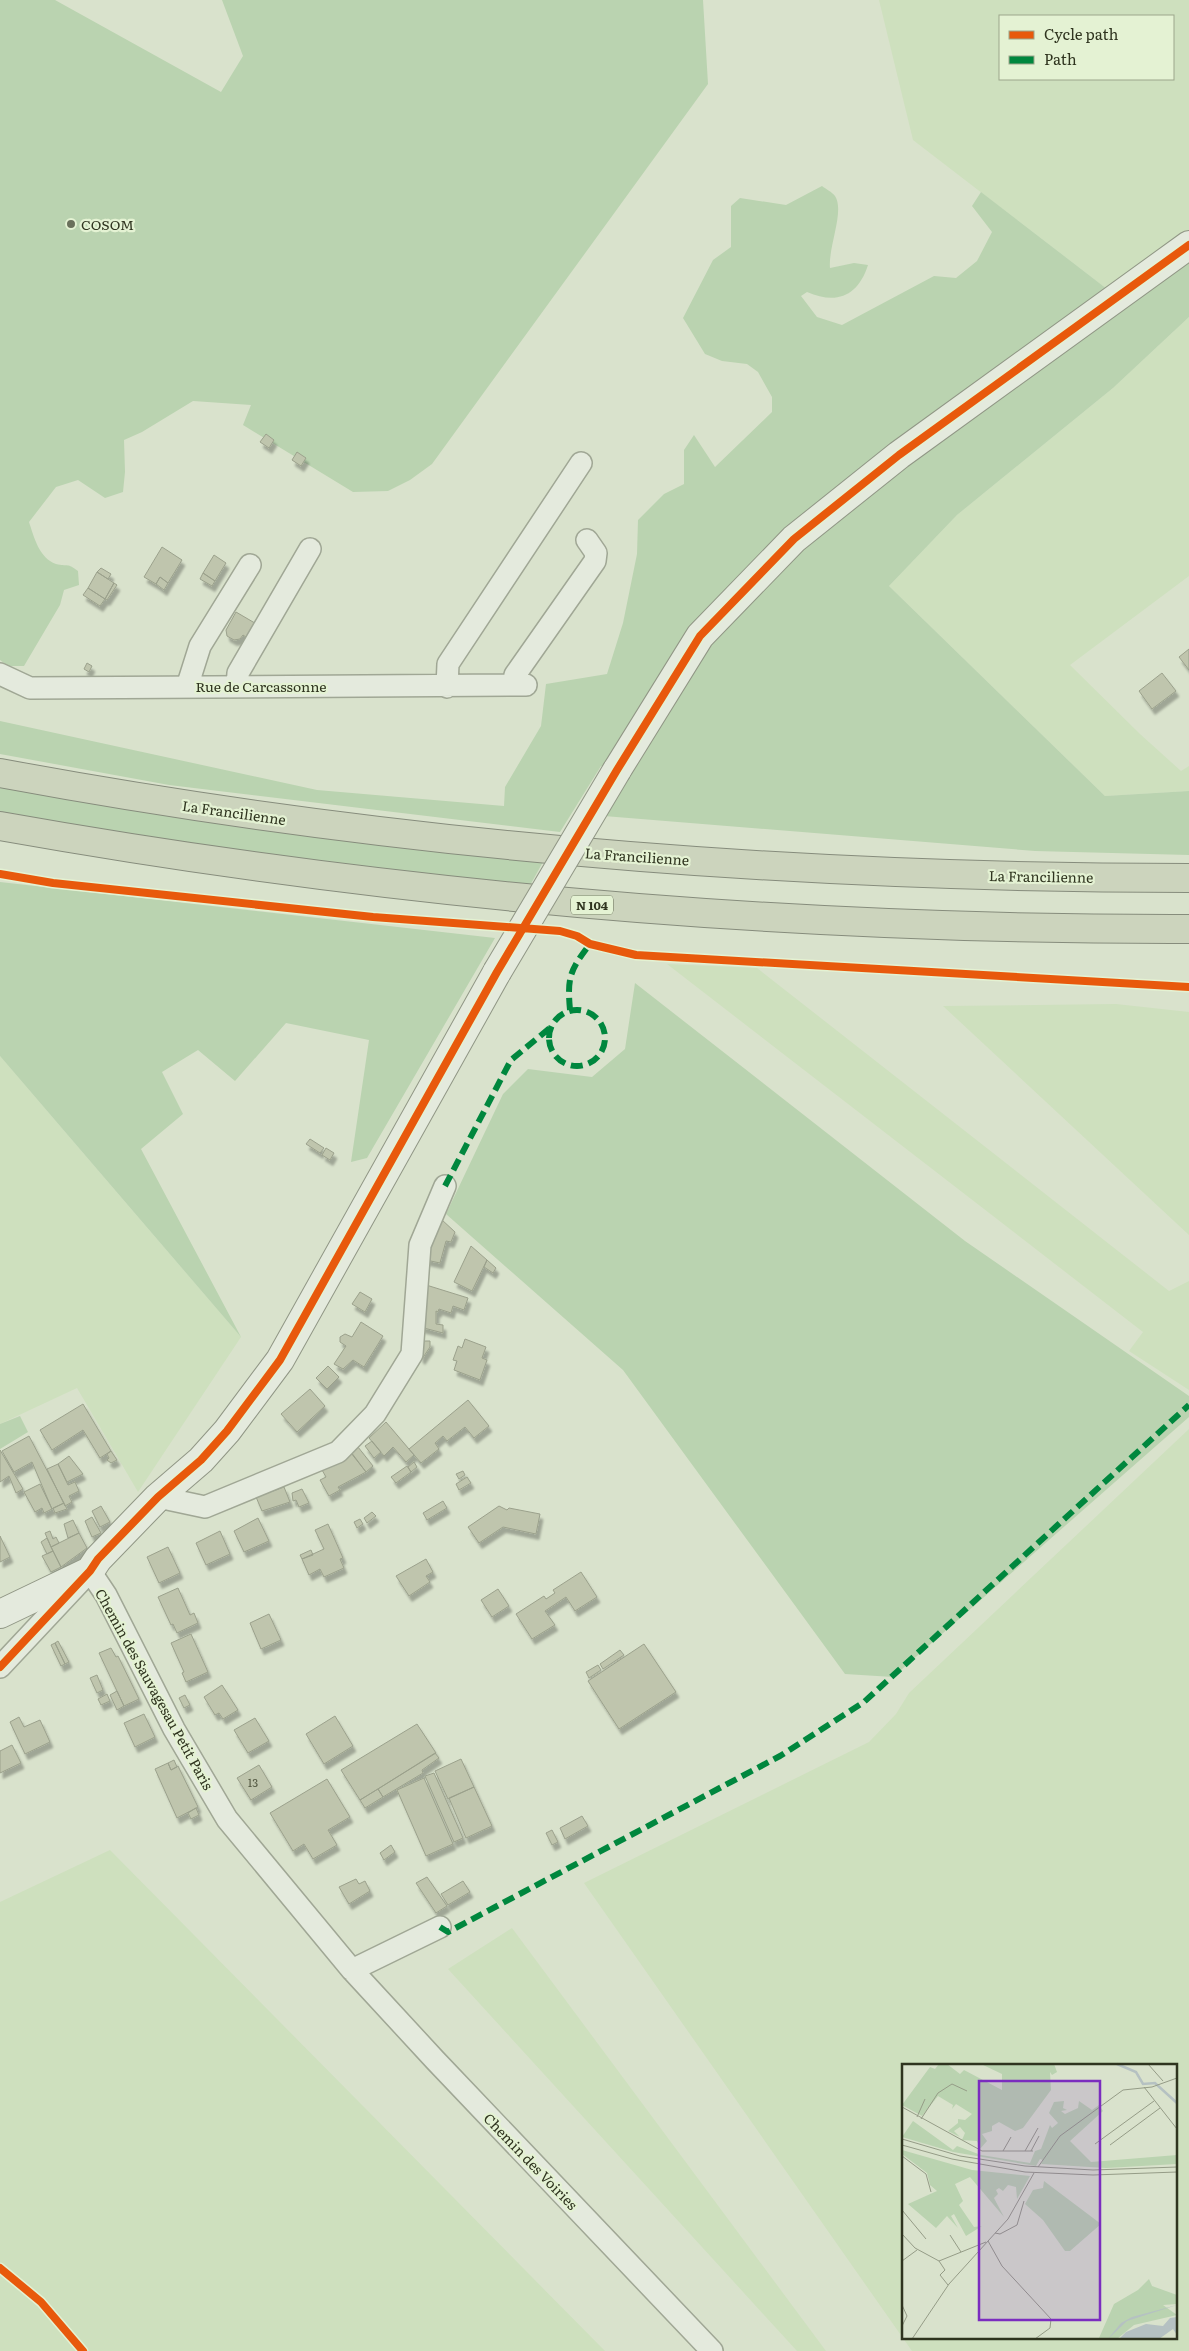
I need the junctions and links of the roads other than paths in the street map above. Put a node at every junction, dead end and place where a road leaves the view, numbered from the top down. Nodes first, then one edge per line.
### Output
1 (1189, 245) edge
2 (582, 463) dead end
3 (588, 540) dead end
4 (310, 550) dead end
5 (250, 565) dead end
6 (0, 674) edge
7 (187, 687) junction
8 (237, 687) junction
9 (447, 687) junction
10 (0, 774) edge
11 (0, 826) edge
12 (1189, 878) edge
13 (1189, 929) edge
14 (445, 1186) dead end
15 (158, 1497) junction
16 (90, 1571) junction
17 (0, 1614) edge
18 (0, 1667) edge
19 (440, 1928) dead end
20 (352, 1970) junction
21 (712, 2351) edge

1 - 15 street, bridge
2 - 9 street
3 - 9 street, Rue de Carcassonne
4 - 8 street
5 - 7 street
6 - 7 street, Rue de Carcassonne
7 - 8 street, Rue de Carcassonne
8 - 9 street, Rue de Carcassonne
10 - 12 highway, La Francilienne
11 - 13 highway, N 104
14 - 15 street
15 - 16 street
16 - 17 street
16 - 18 street
16 - 20 street, Chemin des Sauvagesau Petit Paris
19 - 20 street
20 - 21 street, Chemin des Voiries

